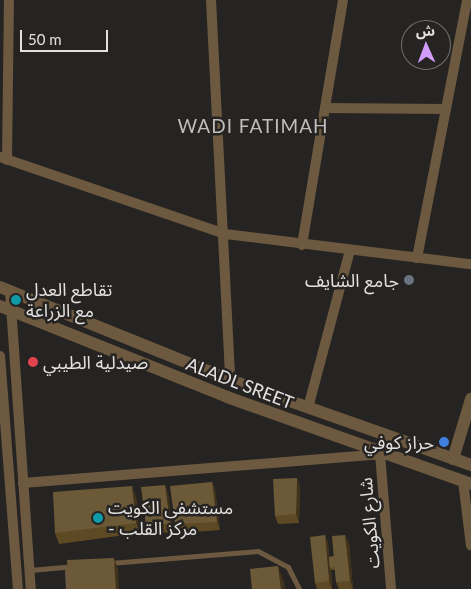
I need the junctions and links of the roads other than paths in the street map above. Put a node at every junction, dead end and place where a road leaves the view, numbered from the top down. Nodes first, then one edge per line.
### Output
1 (10, 0) edge
2 (211, 0) edge
3 (343, 0) edge
4 (466, 0) edge
5 (325, 108) junction
6 (446, 109) junction
7 (3, 159) edge
8 (225, 234) junction
9 (302, 245) junction
10 (350, 250) junction
11 (417, 258) junction
12 (471, 264) edge
13 (5, 290) edge
14 (5, 309) edge
15 (0, 356) edge
16 (230, 380) junction
17 (471, 399) edge
18 (308, 408) junction
19 (380, 454) junction
20 (453, 459) junction
21 (470, 461) edge
22 (23, 483) junction
23 (467, 483) edge
24 (24, 496) junction
25 (5, 497) edge
26 (471, 546) edge
27 (105, 564) edge
28 (76, 566) edge
29 (66, 567) junction
30 (30, 570) junction
31 (18, 589) edge
32 (31, 589) edge
33 (68, 589) edge
34 (299, 589) edge
35 (391, 589) edge

1 - 7 street
2 - 8 street
3 - 5 street
4 - 6 street
5 - 6 street
5 - 9 street
6 - 11 street
7 - 8 street
8 - 9 street
8 - 16 street
9 - 10 street
10 - 11 street
10 - 18 street
11 - 12 street
13 - 14 street
13 - 16 street, ALADL SREET
14 - 19 street, ALADL SREET
14 - 22 street
15 - 25 street
16 - 18 street, ALADL SREET
17 - 20 street
18 - 20 street, ALADL SREET
19 - 22 street
19 - 23 street, ALADL SREET
19 - 35 street, شارع الكويت
20 - 21 street, ALADL SREET
22 - 24 street
23 - 26 street
24 - 25 street
24 - 30 street
25 - 31 street
27 - 34 lane
28 - 29 lane
29 - 30 lane
29 - 33 lane
30 - 32 street

